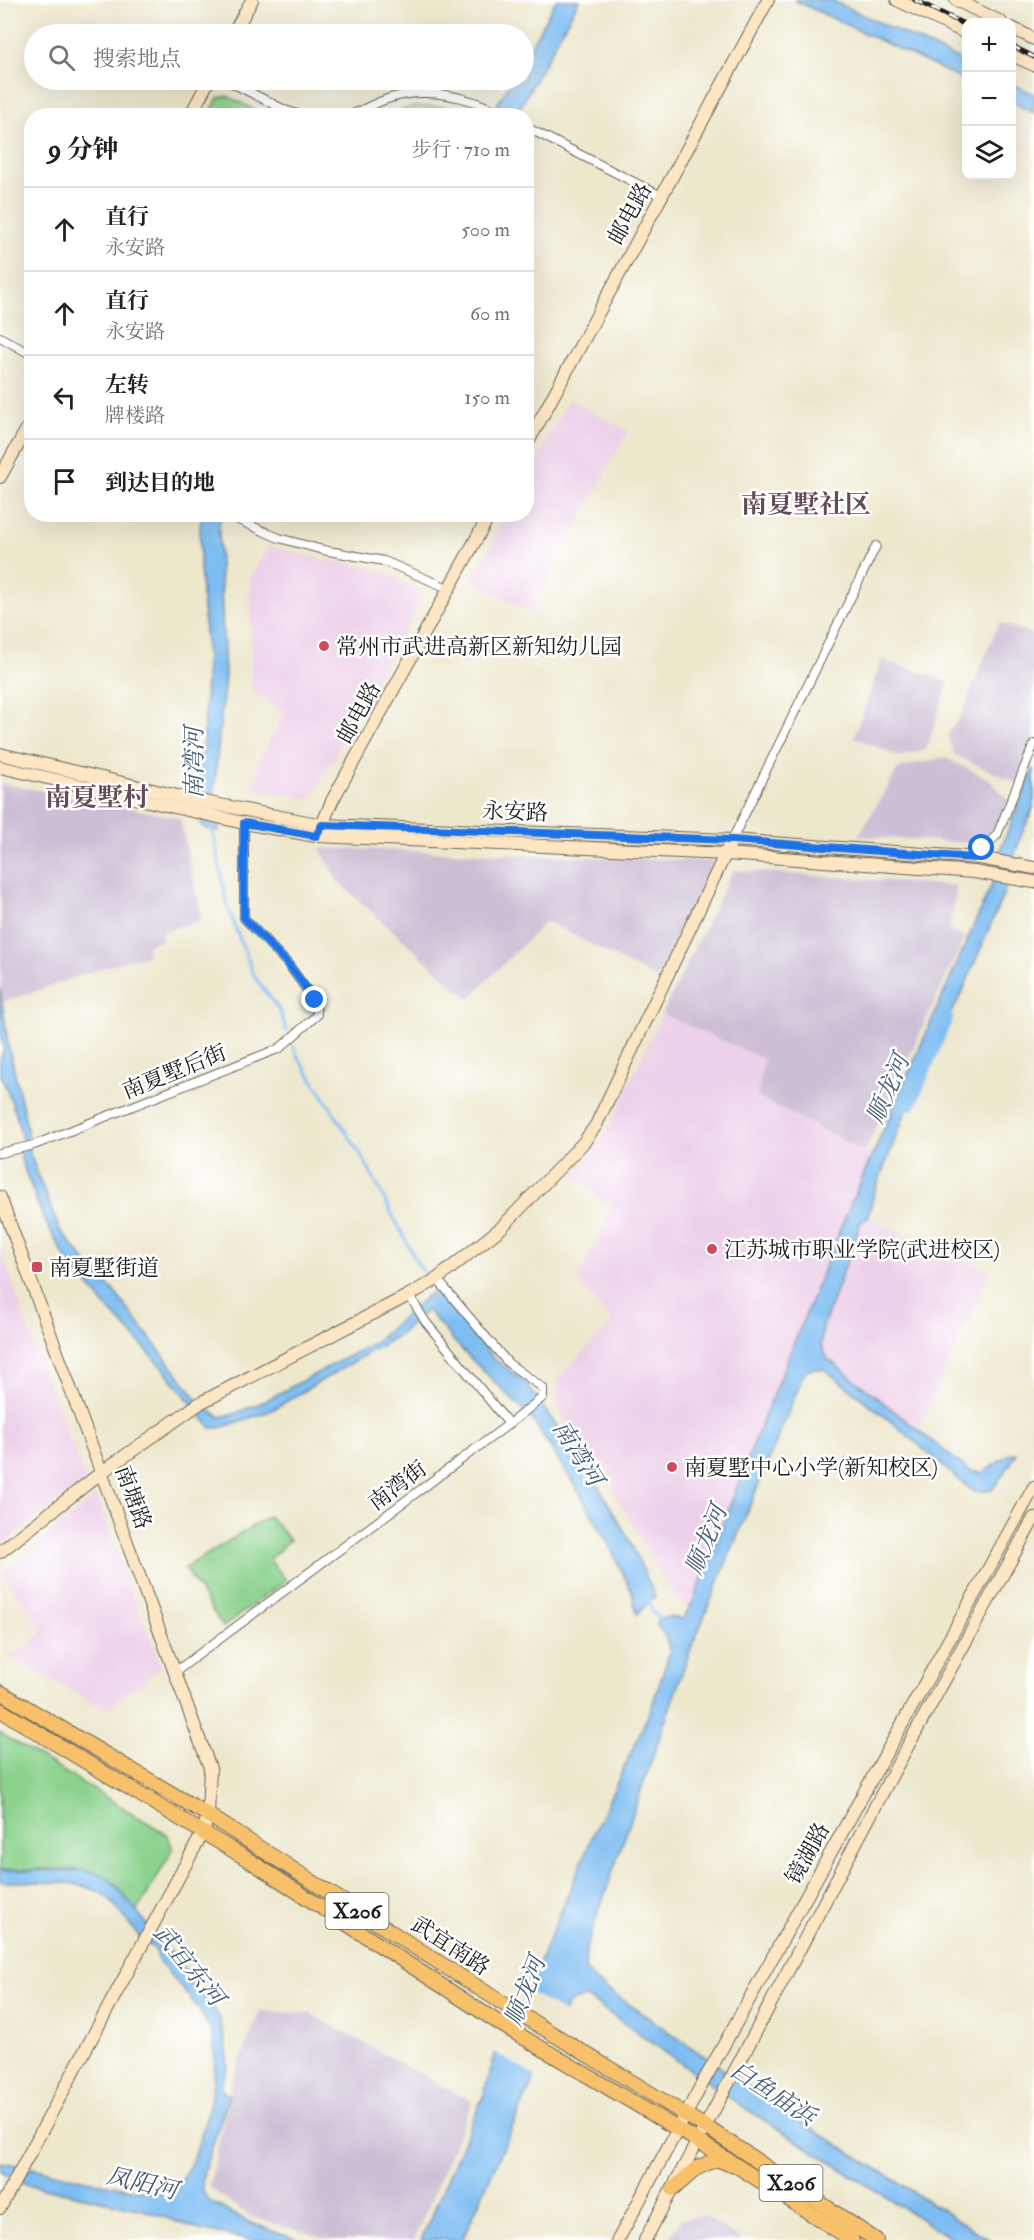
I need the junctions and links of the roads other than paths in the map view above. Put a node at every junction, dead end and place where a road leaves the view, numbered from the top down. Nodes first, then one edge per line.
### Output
1 (252, 0) edge
2 (768, 0) edge
3 (897, 0) edge
4 (956, 0) edge
5 (993, 18) edge
6 (239, 24) edge
7 (1016, 30) edge
8 (962, 31) edge
9 (1034, 39) edge
10 (1016, 57) edge
11 (1034, 65) edge
12 (204, 90) edge
13 (246, 90) edge
14 (194, 108) edge
15 (281, 108) edge
16 (366, 108) edge
17 (493, 108) edge
18 (534, 131) edge
19 (663, 197) junction
20 (0, 337) edge
21 (24, 350) edge
22 (534, 431) edge
23 (24, 434) edge
24 (0, 477) edge
25 (242, 522) edge
26 (486, 522) edge
27 (876, 546) dead end
28 (450, 589) junction
29 (1034, 744) edge
30 (0, 754) edge
31 (0, 766) edge
32 (200, 806) junction
33 (229, 813) junction
34 (244, 823) junction
35 (319, 831) junction
36 (732, 840) junction
37 (726, 854) junction
38 (976, 858) junction
39 (1034, 868) edge
40 (1034, 882) edge
41 (0, 1153) edge
42 (0, 1197) edge
43 (437, 1279) junction
44 (411, 1299) junction
45 (509, 1424) junction
46 (102, 1472) junction
47 (1034, 1487) edge
48 (1034, 1518) edge
49 (0, 1552) edge
50 (175, 1672) junction
51 (0, 1692) edge
52 (0, 1710) edge
53 (208, 1815) junction
54 (203, 1832) junction
55 (686, 2115) junction
56 (706, 2127) junction
57 (678, 2130) junction
58 (698, 2141) junction
59 (742, 2169) junction
60 (674, 2188) junction
61 (0, 2208) edge
62 (618, 2240) edge
63 (645, 2240) edge
64 (852, 2240) edge
65 (876, 2240) edge

1 - 6 street
2 - 19 street, 邮电路
3 - 8 street
4 - 5 street
7 - 9 street
10 - 11 street
12 - 14 street
13 - 15 street
16 - 17 street
18 - 19 street
19 - 22 street, 邮电路
20 - 21 street
23 - 24 street
25 - 28 street
26 - 28 street, 邮电路
27 - 36 street
28 - 35 street, 邮电路
29 - 38 street
30 - 32 street, 永安路
31 - 32 street, 永安路
32 - 33 street, 永安路
33 - 34 street, 永安路
33 - 35 street, 永安路
34 - 35 street, 永安路
34 - 41 street, 南夏墅后街
35 - 36 street, 永安路
35 - 37 street, 永安路
36 - 37 street
36 - 38 street, 永安路
37 - 40 street, 永安路
37 - 43 street
38 - 39 street, 永安路
42 - 46 street, 南塘路
43 - 44 street
43 - 45 street, 南湾街
44 - 45 street
44 - 46 street
45 - 50 street, 南湾街
46 - 49 street
46 - 50 street, 南塘路
47 - 55 street, 镜湖路
48 - 56 street, 镜湖路
50 - 53 street, 南塘路
51 - 53 main road, 武宜南路 / X206
52 - 54 main road, 武宜南路 / X206
53 - 54 street, 南塘路
53 - 55 main road, 武宜南路 / X206
54 - 57 main road, 武宜南路 / X206
54 - 61 street, 南塘路
55 - 56 main road, 武宜南路 / X206
55 - 57 street, 镜湖路
56 - 58 street, 镜湖路
56 - 65 main road, 武宜南路 / X206
57 - 58 main road, 武宜南路 / X206
57 - 62 street, 镜湖路
58 - 59 main road, 武宜南路 / X206
58 - 60 street, 镜湖路
59 - 60 main road
59 - 64 main road, 武宜南路 / X206
60 - 63 street, 镜湖路

